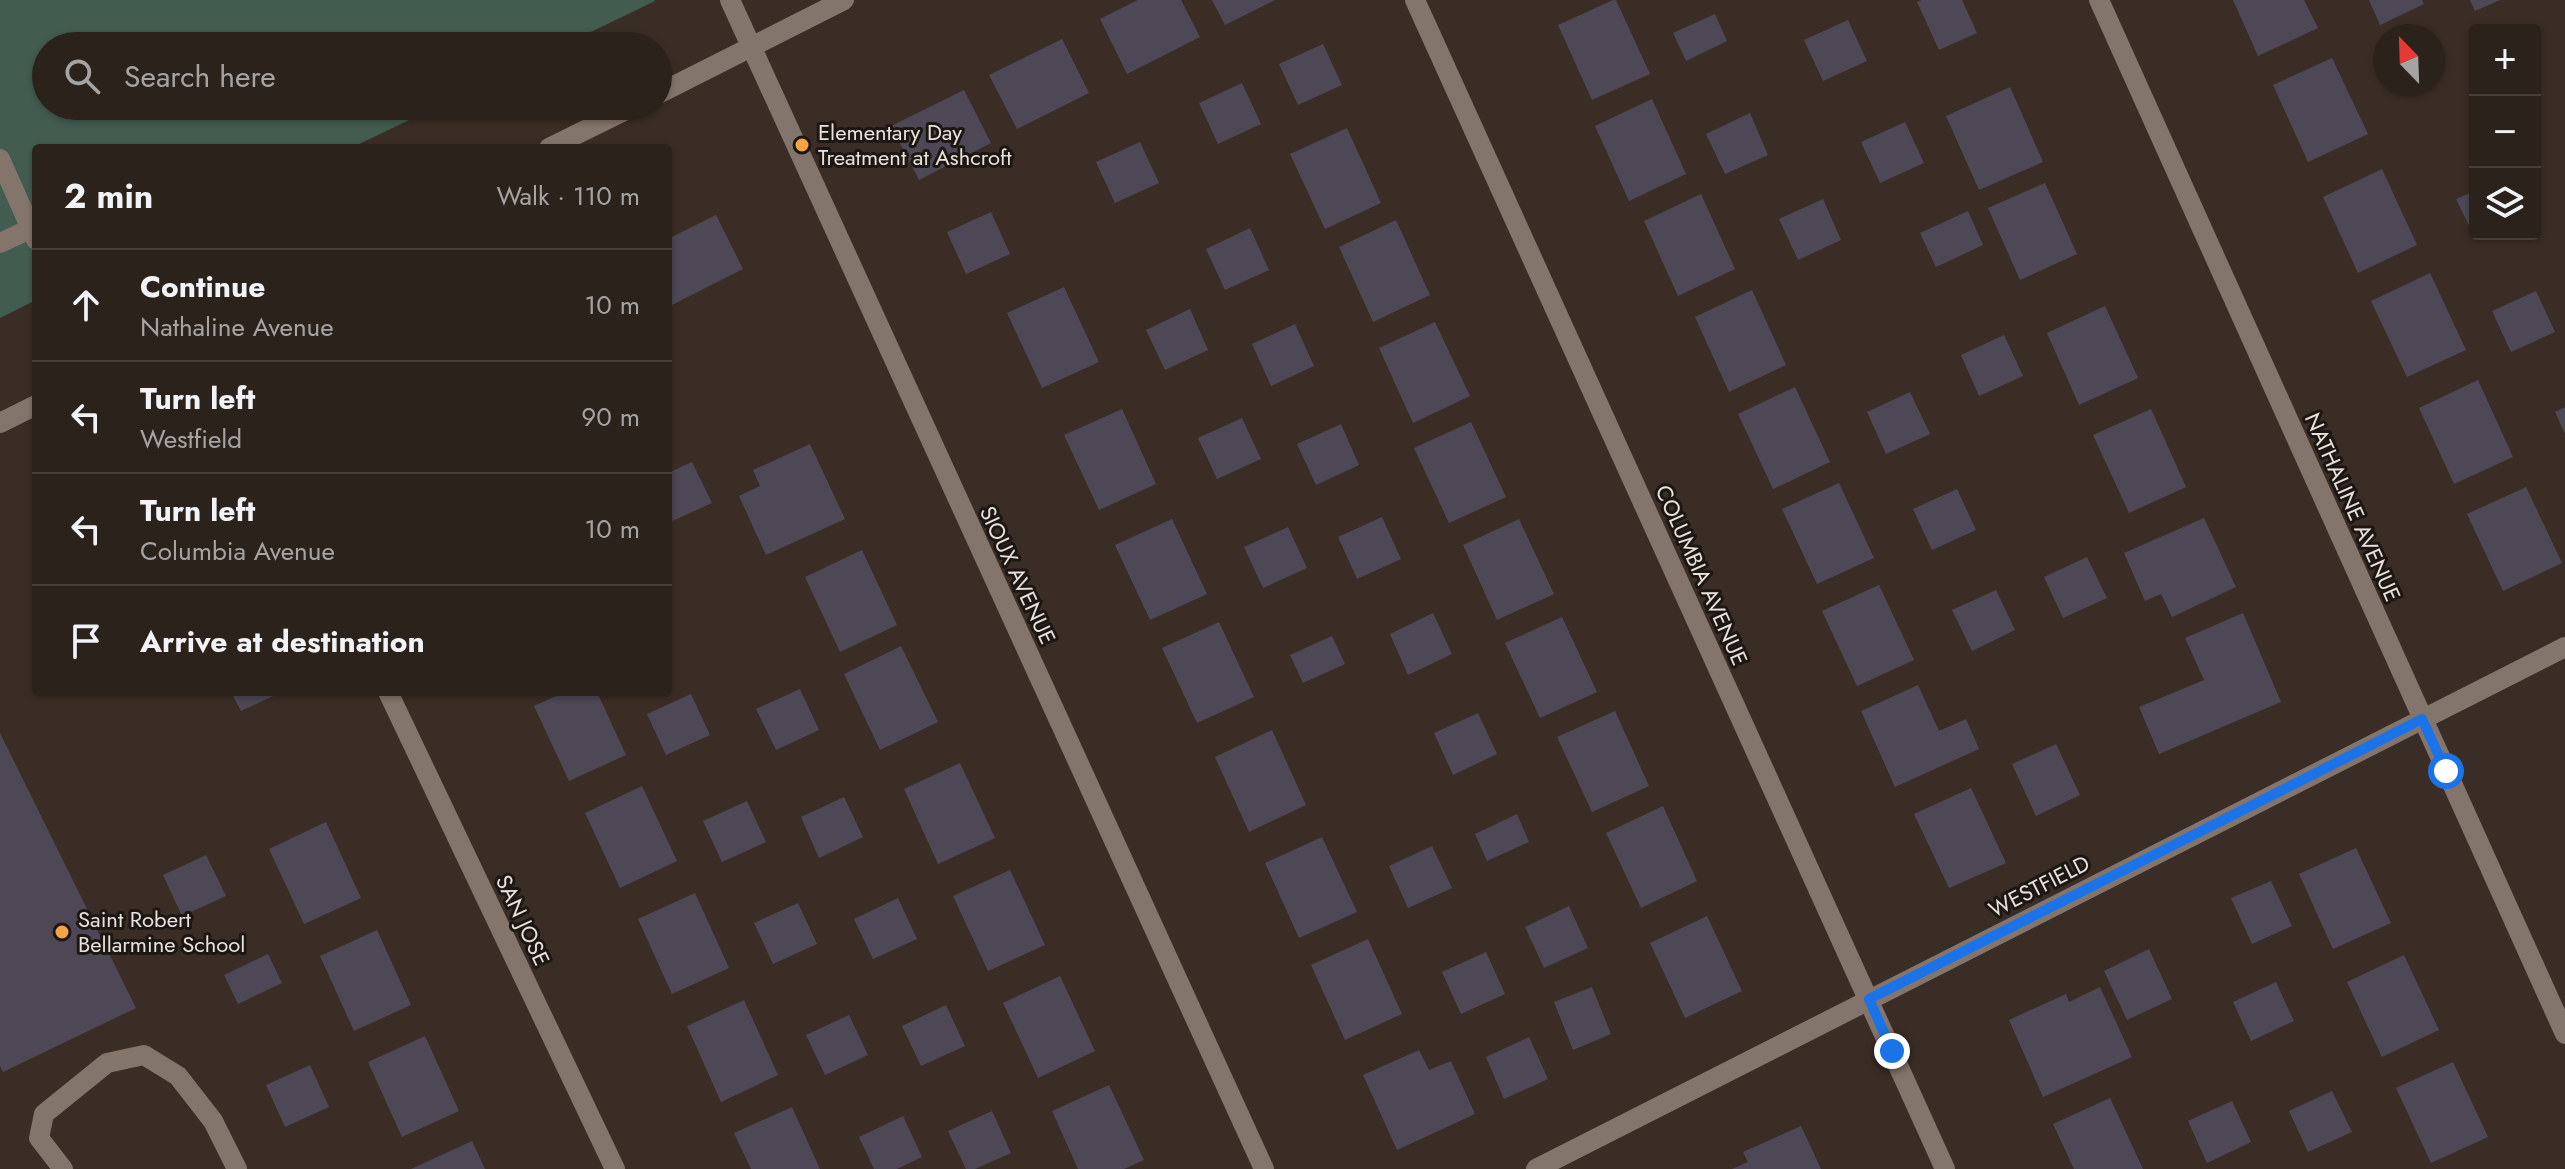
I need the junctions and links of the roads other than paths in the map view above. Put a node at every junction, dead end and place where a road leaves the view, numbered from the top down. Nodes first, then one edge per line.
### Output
1 (730, 0) edge
2 (844, 0) edge
3 (1415, 0) edge
4 (2099, 0) edge
5 (752, 47) junction
6 (672, 87) edge
7 (606, 120) edge
8 (557, 144) edge
9 (0, 159) edge
10 (32, 232) edge
11 (32, 234) edge
12 (0, 243) edge
13 (32, 407) edge
14 (0, 423) edge
15 (2565, 647) edge
16 (390, 696) edge
17 (2422, 719) junction
18 (1869, 999) junction
19 (2565, 1034) edge
20 (63, 1169) edge
21 (237, 1169) edge
22 (615, 1169) edge
23 (1264, 1169) edge
24 (1536, 1169) edge
25 (1945, 1169) edge

1 - 5 street, SIOUX AVENUE
2 - 5 street
3 - 18 street, COLUMBIA AVENUE
4 - 17 street, NATHALINE AVENUE
5 - 6 street
5 - 23 street, SIOUX AVENUE
7 - 8 street
9 - 10 street
11 - 12 street
13 - 14 street
15 - 17 street, WESTFIELD
16 - 22 street, SAN JOSE
17 - 18 street, WESTFIELD
17 - 19 street, NATHALINE AVENUE
18 - 24 street, WESTFIELD
18 - 25 street, COLUMBIA AVENUE
20 - 21 street

